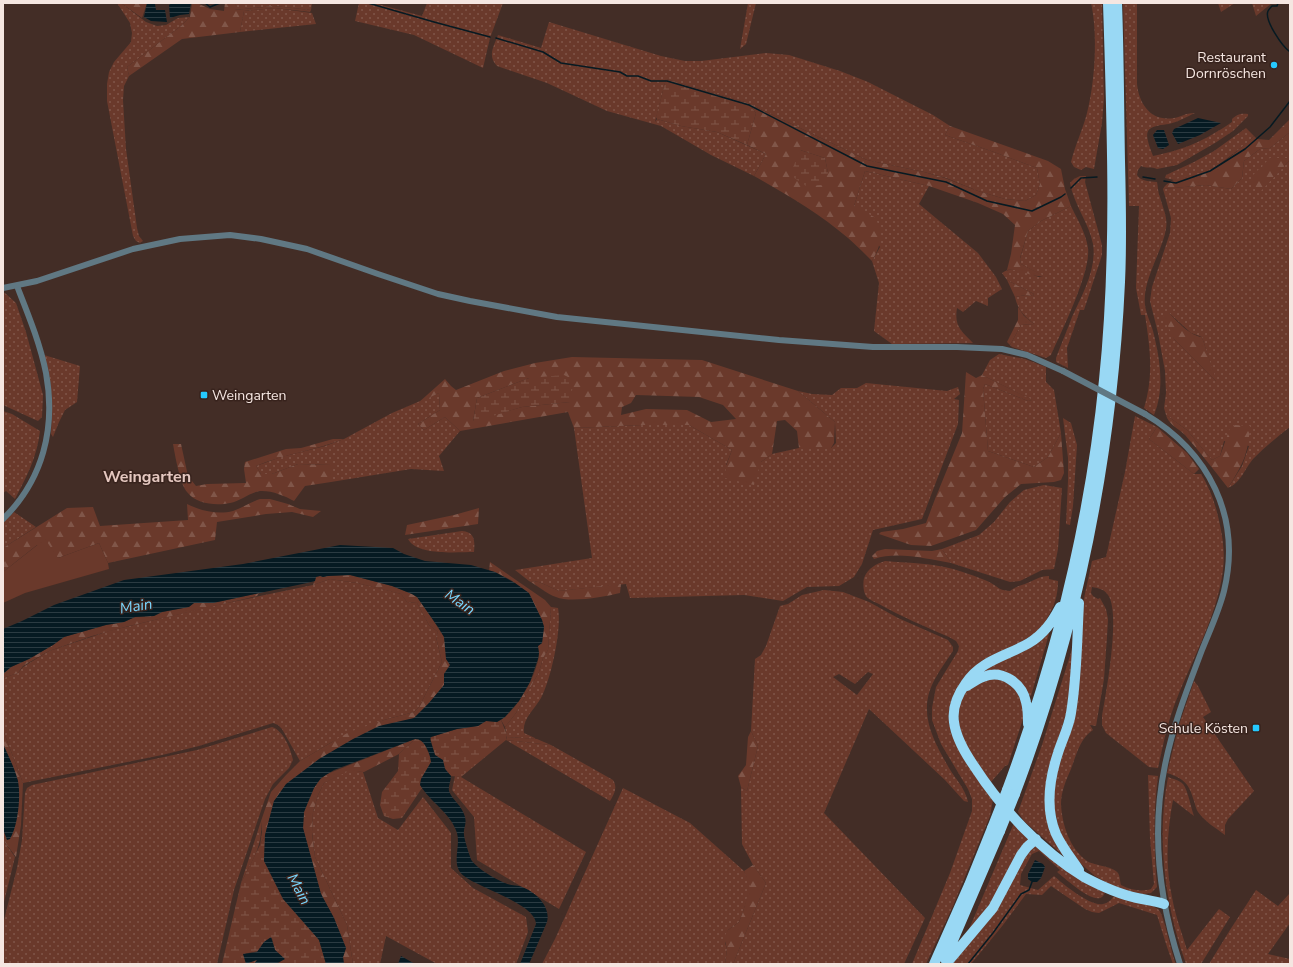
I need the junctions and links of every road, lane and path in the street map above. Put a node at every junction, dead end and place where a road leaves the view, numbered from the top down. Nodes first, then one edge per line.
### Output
1 (1108, 3) edge
2 (1117, 3) edge
3 (17, 286) junction
4 (3, 288) edge
5 (3, 519) edge
6 (1075, 583) junction
7 (962, 690) junction
8 (1028, 731) junction
9 (1011, 792) junction
10 (996, 829) junction
11 (1036, 839) junction
12 (1084, 876) junction
13 (1164, 904) junction
14 (934, 964) edge
15 (944, 964) edge
16 (1180, 964) edge

1 - 6 highway
2 - 6 highway
3 - 4 street
3 - 5 street
3 - 13 street, bridge
6 - 7 highway
6 - 8 highway
6 - 9 highway
6 - 12 highway
7 - 8 highway
7 - 11 highway
8 - 9 highway
9 - 10 highway, bridge
10 - 14 highway
10 - 15 highway
11 - 12 highway
11 - 15 highway
12 - 13 highway
13 - 16 street

